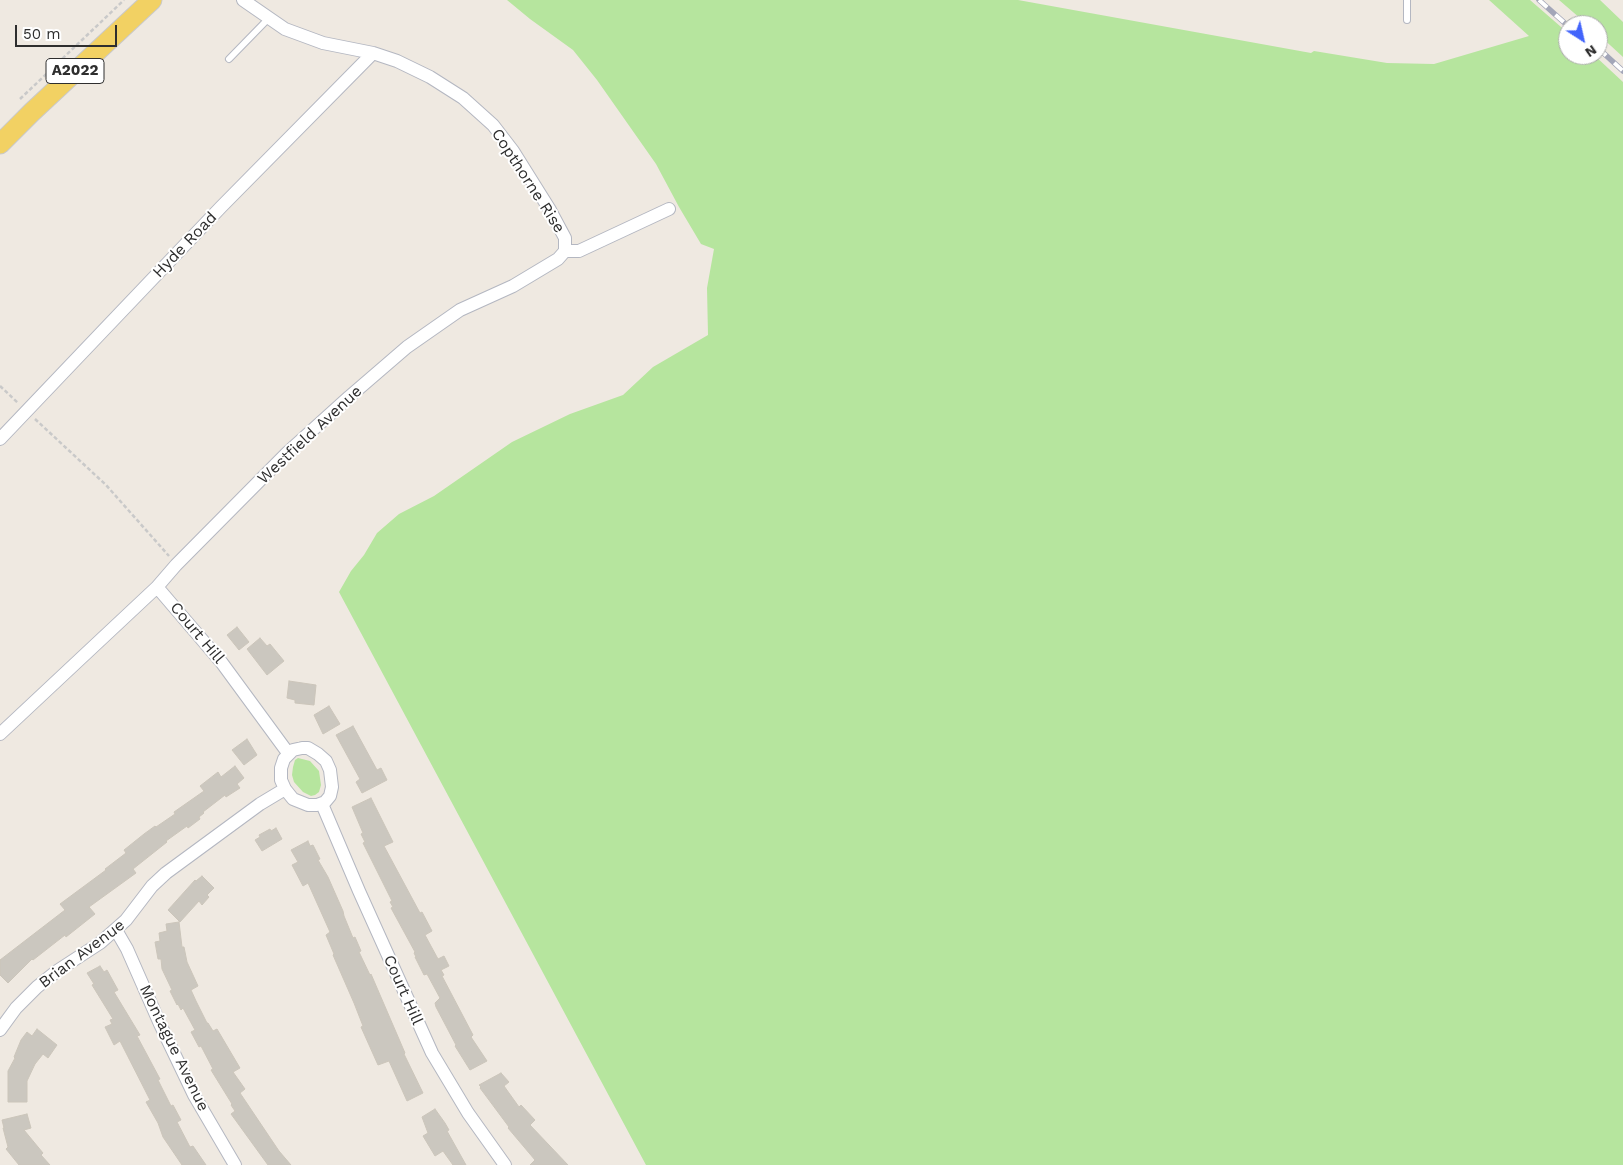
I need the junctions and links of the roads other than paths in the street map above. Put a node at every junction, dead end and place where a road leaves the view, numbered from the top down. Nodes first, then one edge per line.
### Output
1 (152, 0) edge
2 (243, 0) edge
3 (1407, 0) edge
4 (269, 18) junction
5 (1407, 20) dead end
6 (373, 53) junction
7 (229, 59) dead end
8 (0, 144) edge
9 (669, 209) dead end
10 (565, 251) junction
11 (0, 439) edge
12 (157, 587) junction
13 (0, 734) edge
14 (288, 753) junction
15 (285, 789) junction
16 (322, 804) junction
17 (116, 930) junction
18 (0, 1030) edge
19 (235, 1165) edge
20 (505, 1165) edge

1 - 8 main road, A2022
2 - 4 street, Copthorne Rise
3 - 5 lane
4 - 6 street, Copthorne Rise
4 - 7 lane
6 - 10 street, Copthorne Rise
6 - 11 street, Hyde Road
9 - 10 street, Westfield Avenue
10 - 12 street, Westfield Avenue
12 - 13 street, Westfield Avenue
12 - 14 street, Court Hill
14 - 15 street
14 - 16 street
15 - 16 street
15 - 17 street, Brian Avenue
16 - 20 street, Court Hill
17 - 18 street, Brian Avenue
17 - 19 street, Montague Avenue

